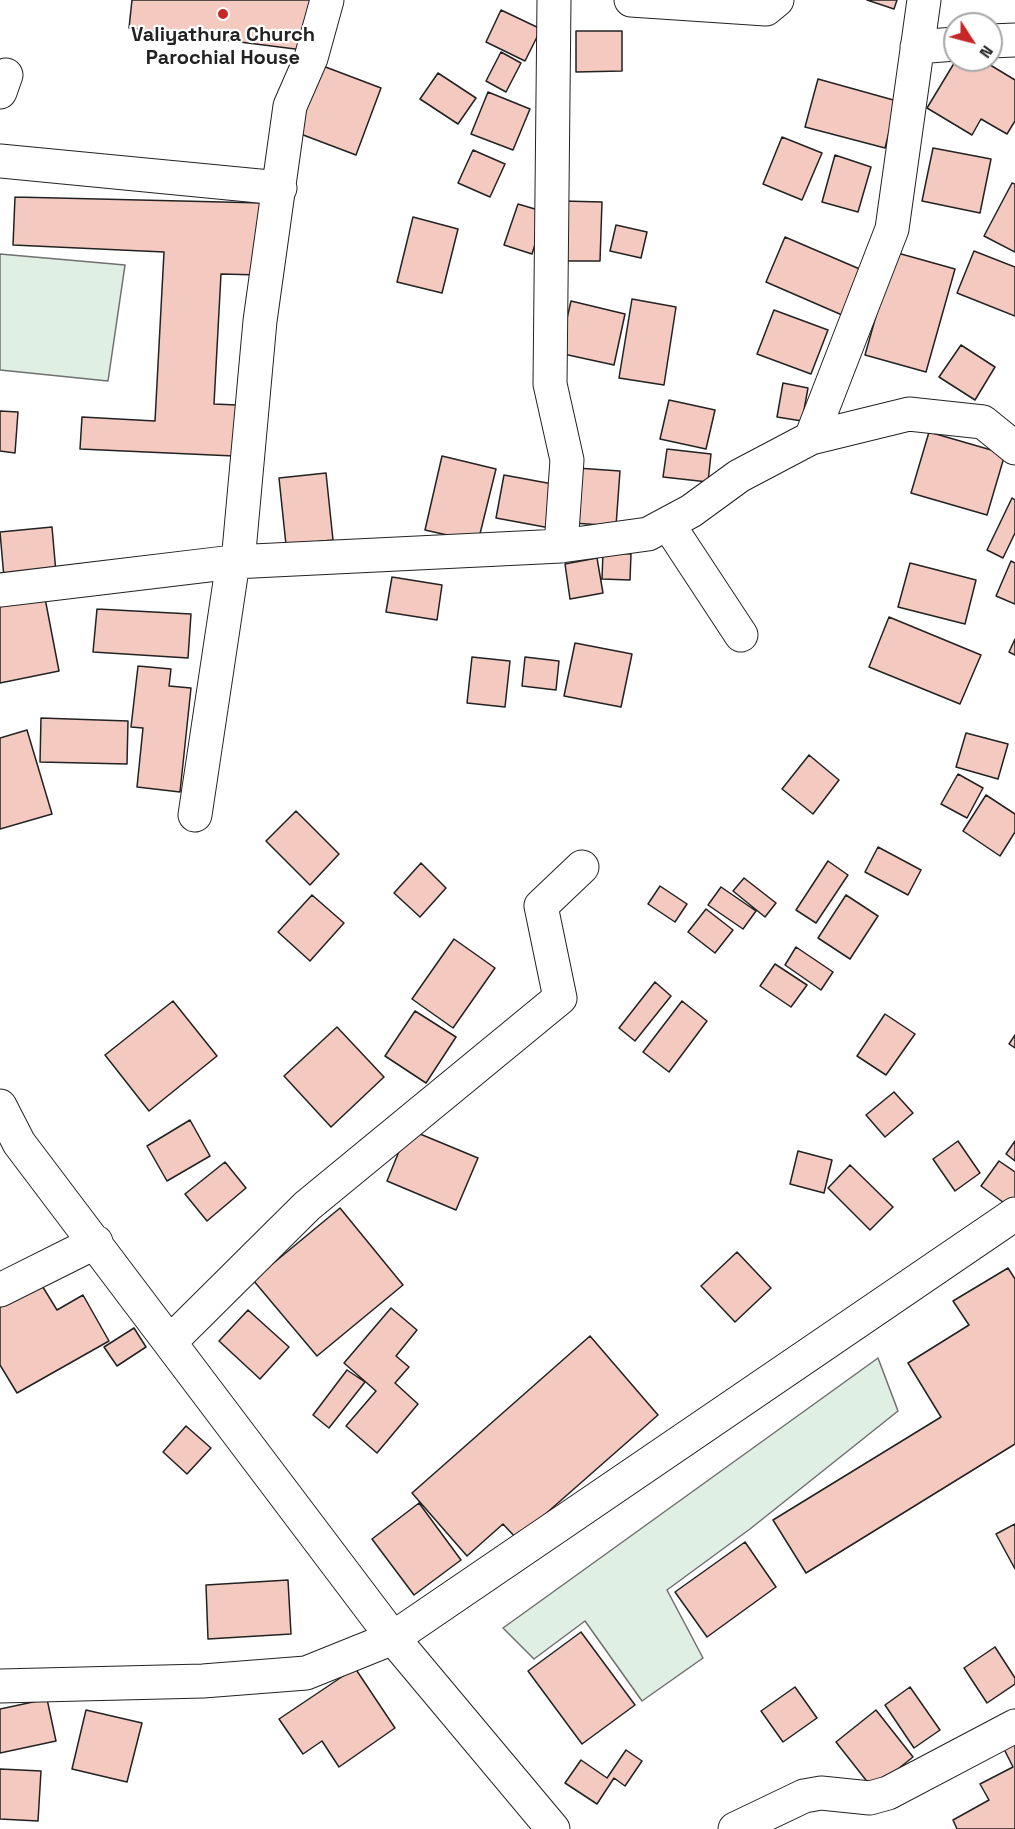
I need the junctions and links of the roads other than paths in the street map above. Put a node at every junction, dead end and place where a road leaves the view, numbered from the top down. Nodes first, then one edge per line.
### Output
1 (327, 0) edge
2 (554, 0) edge
3 (631, 0) edge
4 (777, 0) edge
5 (924, 0) edge
6 (943, 45) edge
7 (917, 47) junction
8 (0, 161) edge
9 (280, 188) junction
10 (811, 438) junction
11 (1015, 448) edge
12 (668, 524) junction
13 (561, 546) junction
14 (235, 562) junction
15 (0, 590) edge
16 (741, 635) dead end
17 (195, 815) dead end
18 (582, 867) dead end
19 (0, 1106) edge
20 (10, 1147) edge
21 (1015, 1214) edge
22 (96, 1242) junction
23 (0, 1290) edge
24 (171, 1341) junction
25 (393, 1638) junction
26 (0, 1686) edge
27 (1015, 1726) edge
28 (553, 1829) edge
29 (735, 1829) edge

1 - 9 street
2 - 13 street
3 - 4 street
5 - 7 street
6 - 7 street
7 - 10 street
8 - 9 street
9 - 14 street
10 - 11 street
10 - 12 street
12 - 13 street
12 - 16 street
13 - 14 street
14 - 15 street
14 - 17 street
18 - 24 street
19 - 20 street
20 - 22 street
21 - 25 street
22 - 23 street
22 - 24 street
24 - 25 street
25 - 26 street
25 - 28 street
27 - 29 street

